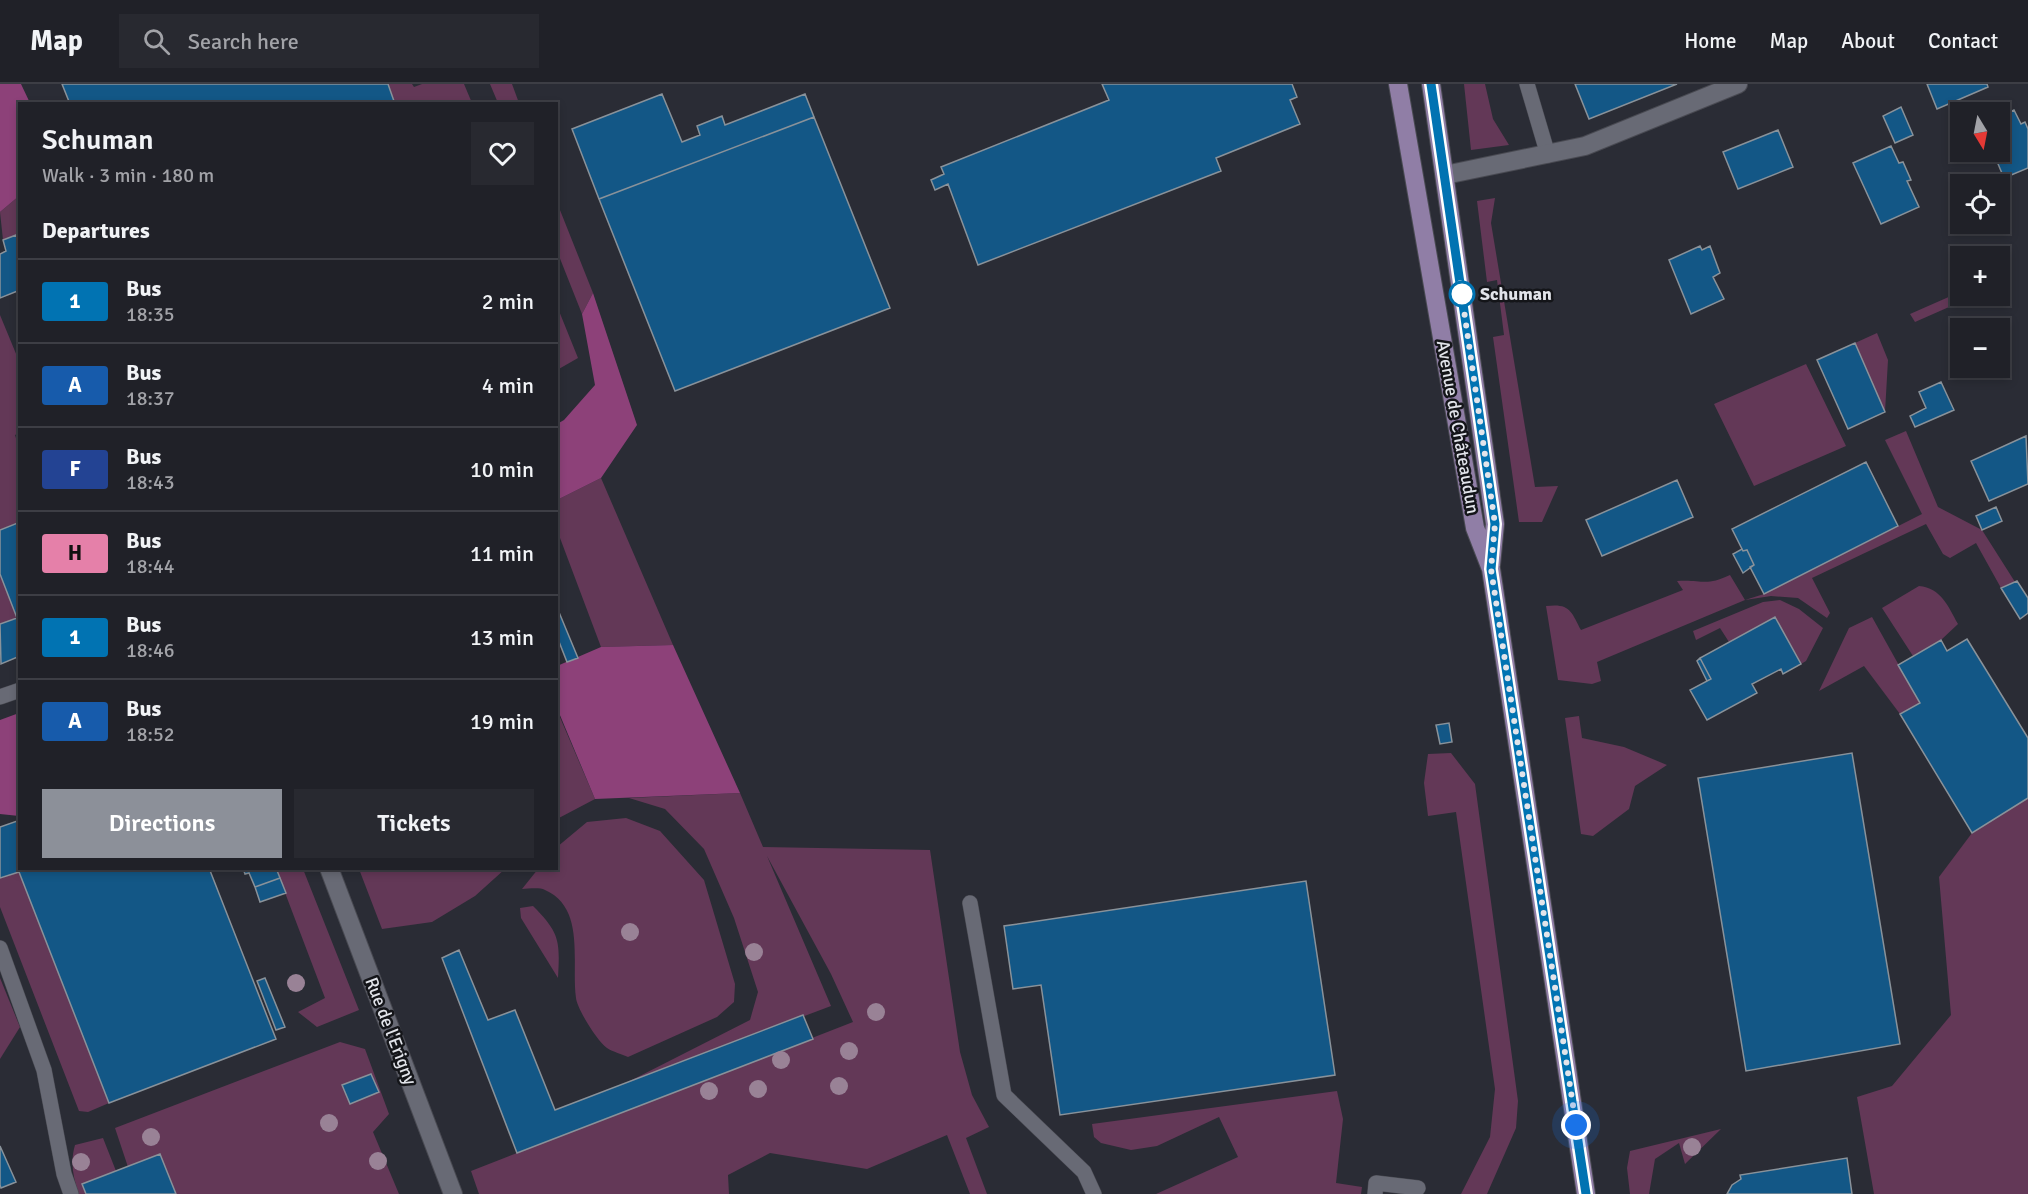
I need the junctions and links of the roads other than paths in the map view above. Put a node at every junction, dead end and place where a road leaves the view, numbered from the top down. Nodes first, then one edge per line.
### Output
1 (1398, 84) edge
2 (1431, 84) edge
3 (1527, 84) edge
4 (1738, 84) edge
5 (1548, 155) junction
6 (1445, 175) junction
7 (1491, 569) junction
8 (18, 691) edge
9 (0, 697) edge
10 (330, 870) edge
11 (970, 903) dead end
12 (0, 948) edge
13 (71, 1194) edge
14 (453, 1194) edge
15 (1094, 1194) edge
16 (1375, 1194) edge
17 (1413, 1194) edge
18 (1586, 1194) edge

1 - 7 main road, Avenue de Châteaudun
2 - 6 main road, Avenue de Châteaudun
3 - 5 lane
4 - 5 street
5 - 6 street
6 - 7 main road, Avenue de Châteaudun
7 - 18 main road
8 - 9 lane
10 - 14 street, Rue de l'Erigny
11 - 15 lane
12 - 13 lane
16 - 17 lane

